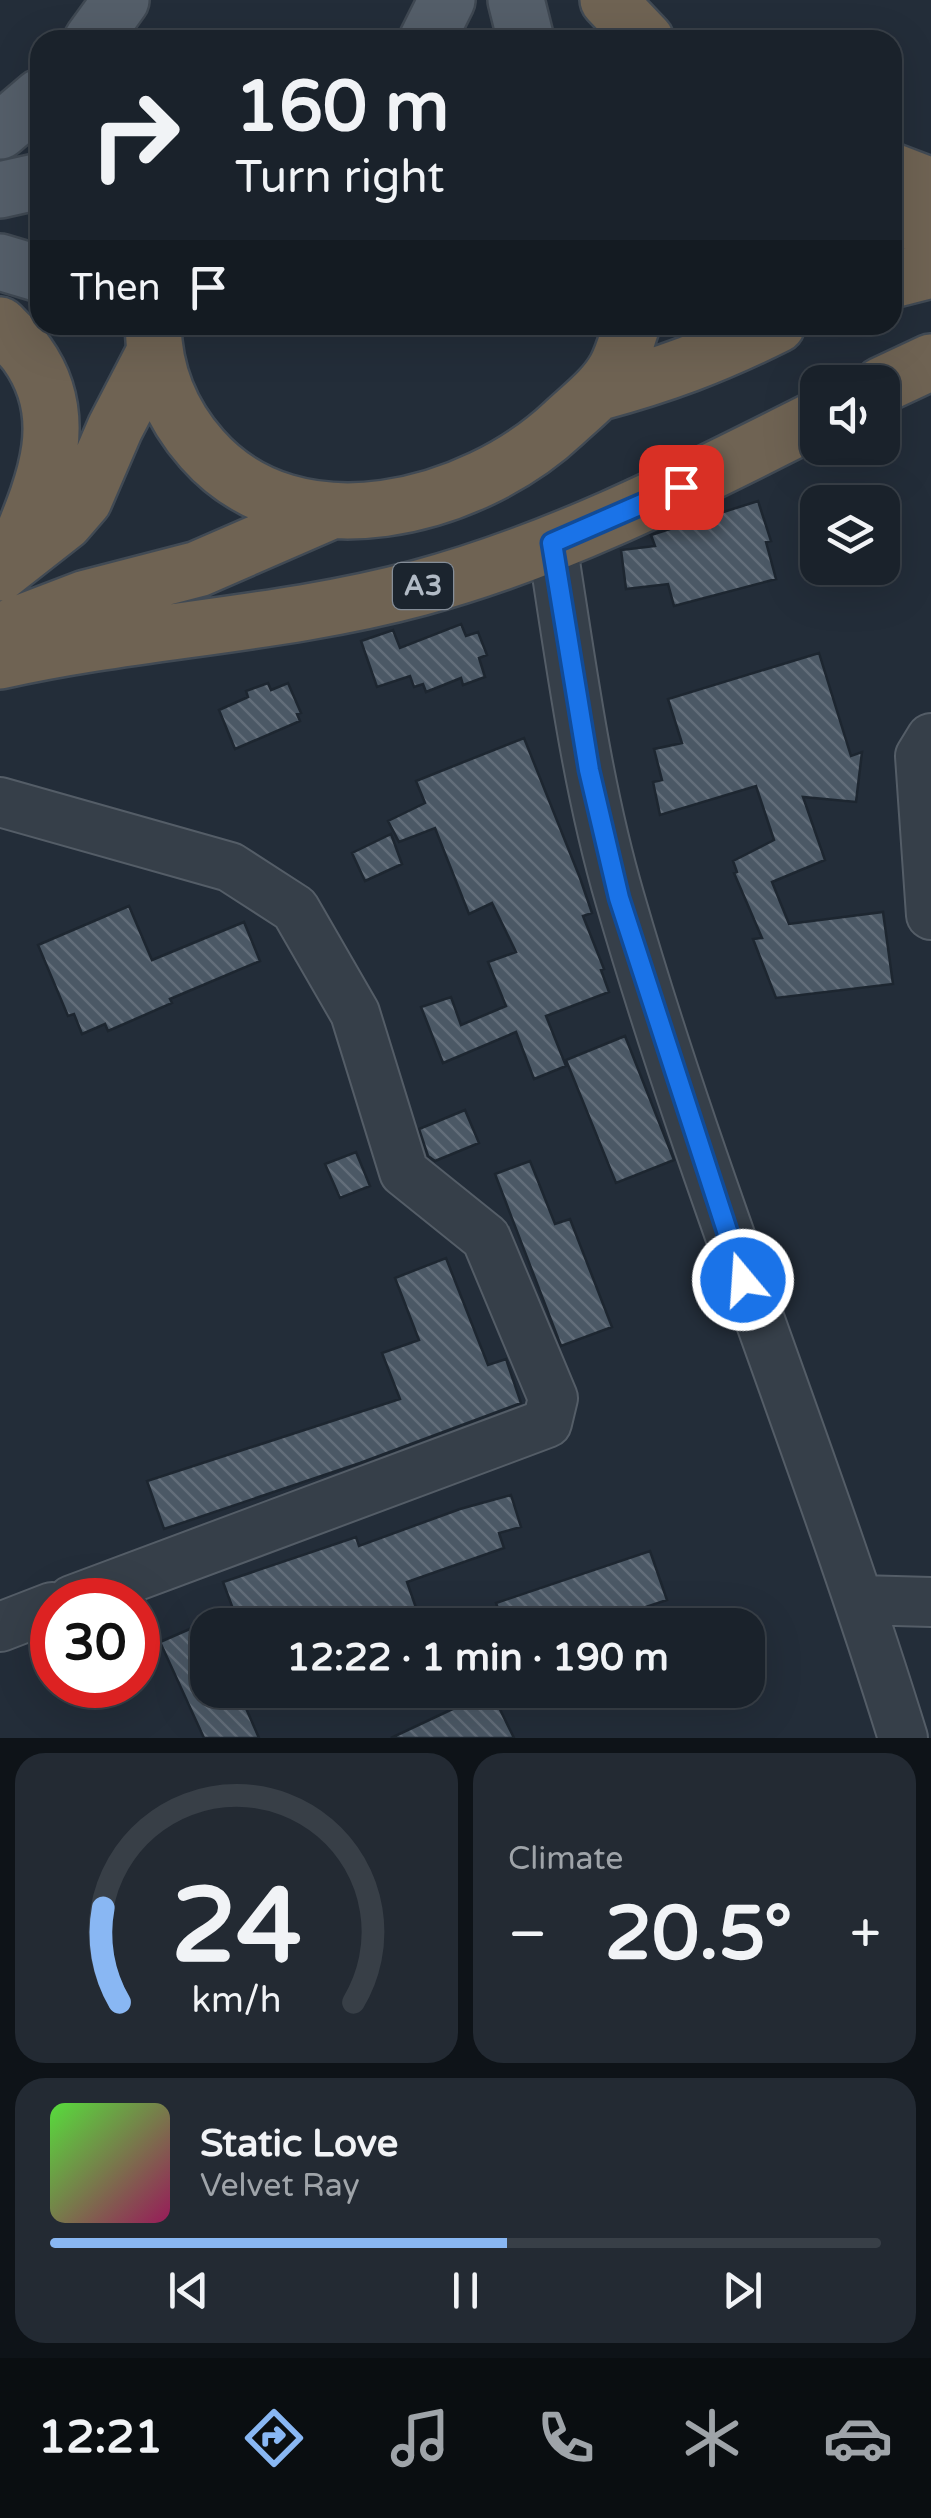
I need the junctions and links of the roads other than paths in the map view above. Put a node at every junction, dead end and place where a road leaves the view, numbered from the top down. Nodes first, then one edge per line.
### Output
1 (121, 0) edge
2 (447, 0) edge
3 (516, 0) edge
4 (608, 0) edge
5 (99, 30) edge
6 (432, 30) edge
7 (524, 30) edge
8 (636, 30) edge
9 (30, 105) edge
10 (0, 130) edge
11 (902, 175) edge
12 (30, 183) edge
13 (931, 186) edge
14 (0, 190) edge
15 (931, 217) edge
16 (902, 221) edge
17 (0, 262) edge
18 (931, 270) edge
19 (30, 271) edge
20 (902, 277) edge
21 (0, 325) edge
22 (628, 335) edge
23 (755, 335) edge
24 (153, 339) edge
25 (931, 362) edge
26 (900, 377) edge
27 (598, 393) junction
28 (800, 427) edge
29 (331, 511) junction
30 (552, 543) junction
31 (5, 571) edge
32 (0, 631) edge
33 (0, 662) edge
34 (931, 738) edge
35 (0, 802) edge
36 (931, 915) edge
37 (131, 1578) edge
38 (860, 1600) junction
39 (931, 1602) edge
40 (30, 1616) edge
41 (0, 1627) edge
42 (903, 1738) edge

1 - 5 main road
2 - 6 main road
3 - 7 main road
4 - 8 highway
9 - 10 main road
11 - 13 highway
12 - 14 main road
15 - 16 highway
17 - 19 main road
18 - 20 highway
21 - 31 highway
22 - 27 highway
23 - 27 highway
24 - 29 highway
24 - 31 highway
25 - 26 highway
27 - 29 highway
28 - 30 highway, A3
29 - 32 highway
30 - 33 highway, A3
30 - 38 street
34 - 36 street
35 - 37 street
38 - 39 street
38 - 42 street
40 - 41 street

